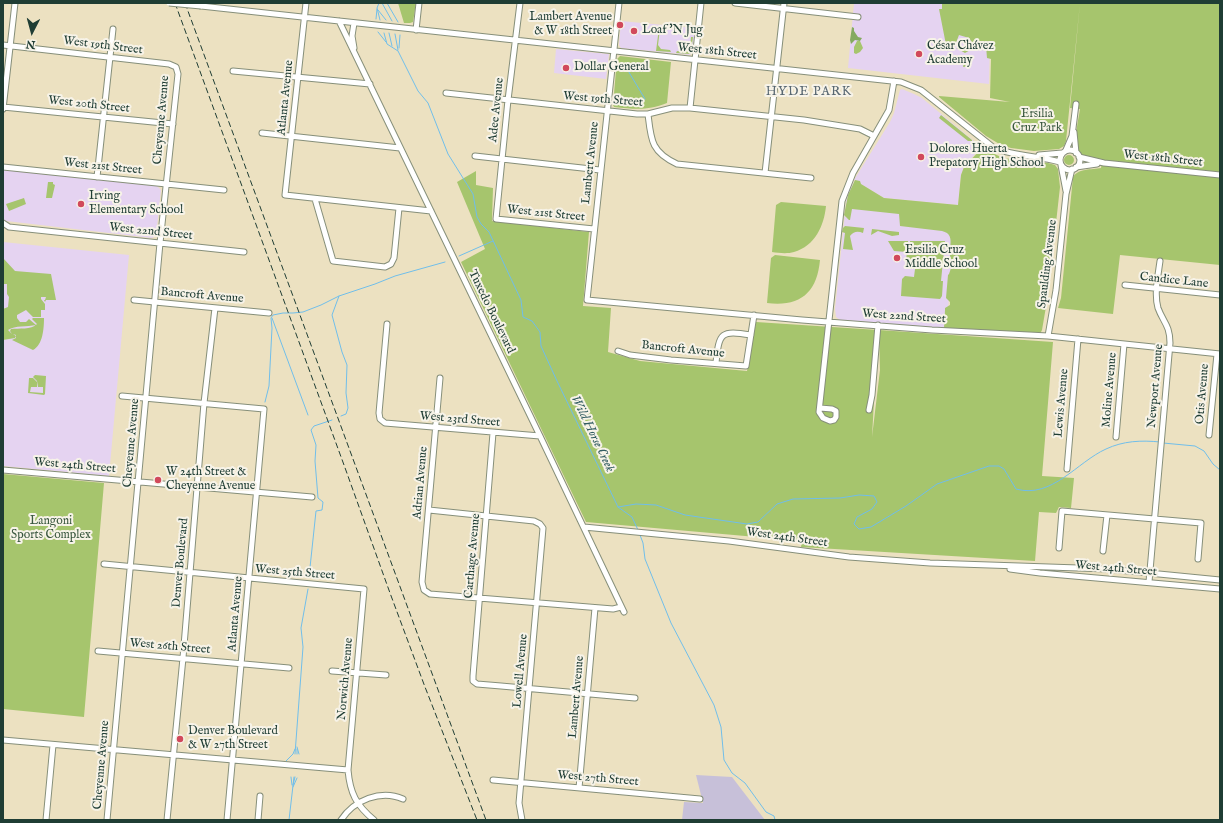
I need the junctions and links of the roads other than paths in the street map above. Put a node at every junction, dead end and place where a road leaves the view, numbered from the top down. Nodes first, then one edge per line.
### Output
1 (15, 3) edge
2 (169, 3) edge
3 (306, 3) edge
4 (419, 3) edge
5 (520, 3) edge
6 (618, 3) edge
7 (701, 3) edge
8 (735, 3) edge
9 (783, 6) edge
10 (858, 17) dead end
11 (304, 18) junction
12 (339, 21) junction
13 (354, 23) junction
14 (113, 30) dead end
15 (416, 30) junction
16 (515, 40) junction
17 (3, 45) edge
18 (10, 46) junction
19 (613, 51) junction
20 (355, 53) junction
21 (110, 57) junction
22 (695, 60) junction
23 (176, 67) joint
24 (776, 68) junction
25 (233, 70) dead end
26 (298, 77) junction
27 (894, 81) junction
28 (370, 84) junction
29 (446, 93) dead end
30 (508, 100) junction
31 (1076, 104) dead end
32 (3, 108) edge
33 (690, 108) junction
34 (607, 111) junction
35 (648, 114) junction
36 (104, 116) junction
37 (772, 117) junction
38 (1074, 123) junction
39 (173, 124) junction
40 (262, 133) dead end
41 (292, 136) junction
42 (874, 136) junction
43 (400, 148) junction
44 (1064, 152) junction
45 (1026, 155) junction
46 (1078, 155) junction
47 (476, 156) dead end
48 (501, 159) junction
49 (1104, 163) junction
50 (1061, 164) junction
51 (3, 168) edge
52 (1074, 168) junction
53 (600, 170) junction
54 (765, 173) junction
55 (1220, 175) edge
56 (98, 177) junction
57 (810, 178) dead end
58 (166, 184) junction
59 (224, 190) dead end
60 (1066, 194) junction
61 (315, 199) junction
62 (399, 208) junction
63 (431, 211) junction
64 (496, 219) joint
65 (3, 223) edge
66 (594, 229) junction
67 (160, 243) junction
68 (244, 252) dead end
69 (1160, 262) dead end
70 (1125, 285) dead end
71 (1157, 289) junction
72 (1220, 296) edge
73 (134, 300) dead end
74 (587, 300) joint
75 (155, 302) junction
76 (215, 308) junction
77 (269, 313) dead end
78 (754, 315) junction
79 (829, 322) junction
80 (387, 324) dead end
81 (878, 326) junction
82 (751, 335) junction
83 (1048, 336) junction
84 (1078, 339) junction
85 (1124, 344) junction
86 (1170, 349) junction
87 (618, 351) dead end
88 (1218, 354) edge
89 (716, 363) junction
90 (440, 378) dead end
91 (122, 396) dead end
92 (147, 398) junction
93 (204, 403) junction
94 (820, 408) junction
95 (869, 410) dead end
96 (436, 427) junction
97 (494, 433) junction
98 (1209, 435) dead end
99 (540, 436) junction
100 (1116, 438) dead end
101 (1067, 469) dead end
102 (3, 470) edge
103 (139, 482) junction
104 (197, 487) junction
105 (256, 492) junction
106 (312, 497) dead end
107 (429, 510) junction
108 (1107, 515) junction
109 (487, 516) junction
110 (1154, 519) junction
111 (584, 527) junction
112 (1058, 548) dead end
113 (1103, 551) dead end
114 (1198, 559) dead end
115 (104, 564) dead end
116 (987, 565) junction
117 (131, 567) junction
118 (190, 573) junction
119 (1150, 573) junction
120 (249, 579) junction
121 (1220, 580) edge
122 (1149, 582) junction
123 (364, 589) joint
124 (1220, 589) edge
125 (480, 598) junction
126 (537, 603) junction
127 (621, 607) junction
128 (595, 608) junction
129 (624, 612) dead end
130 (98, 651) dead end
131 (123, 653) junction
132 (183, 658) junction
133 (241, 664) junction
134 (289, 668) dead end
135 (332, 671) dead end
136 (357, 673) junction
137 (386, 676) dead end
138 (529, 688) junction
139 (587, 694) junction
140 (635, 698) dead end
141 (3, 740) edge
142 (52, 745) junction
143 (114, 750) junction
144 (173, 755) junction
145 (232, 760) junction
146 (348, 770) junction
147 (493, 780) dead end
148 (521, 783) junction
149 (579, 788) junction
150 (260, 796) dead end
151 (403, 798) dead end
152 (700, 799) dead end
153 (358, 804) junction
154 (46, 820) edge
155 (108, 820) edge
156 (167, 820) edge
157 (227, 820) edge
158 (258, 820) edge
159 (341, 820) edge
160 (374, 820) edge
161 (522, 820) edge

1 - 18 street
2 - 11 street, West 18th Street, bridge
3 - 11 street, Atlanta Avenue
4 - 15 street
5 - 16 street, Adee Avenue
6 - 19 street, Lambert Avenue
7 - 22 street
8 - 9 street
9 - 10 street
9 - 24 street
11 - 12 street, West 18th Street
11 - 26 street, Atlanta Avenue
12 - 13 street, West 18th Street
12 - 20 street, Tuxedo Boulevard
13 - 15 street, West 18th Street
13 - 20 street
14 - 21 street
15 - 16 street, West 18th Street
16 - 19 street, West 18th Street
16 - 30 street, Adee Avenue
17 - 18 street, West 19th Street
18 - 21 street, West 19th Street
18 - 32 street
19 - 22 street, West 18th Street
19 - 34 street, Lambert Avenue
20 - 28 street, Tuxedo Boulevard
21 - 23 street, West 19th Street
21 - 36 street
22 - 24 street, West 18th Street
22 - 33 street
23 - 39 street, Cheyenne Avenue
24 - 27 street, West 18th Street
24 - 37 street
25 - 26 street
26 - 28 street
26 - 41 street, Atlanta Avenue
27 - 42 street
27 - 45 street, West 18th Street
28 - 43 street, Tuxedo Boulevard
29 - 30 street, West 19th Street
30 - 34 street, West 19th Street
30 - 48 street, Adee Avenue
31 - 38 street
32 - 36 street, West 20th Street
33 - 35 street, West 19th Street
33 - 37 street, West 19th Street
34 - 35 street, West 19th Street
34 - 53 street, Lambert Avenue
35 - 54 street
36 - 39 street, West 20th Street
36 - 56 street
37 - 42 street, West 19th Street
37 - 54 street
38 - 44 street
38 - 46 street
39 - 58 street, Cheyenne Avenue
40 - 41 street
41 - 43 street
41 - 61 street, Atlanta Avenue
42 - 79 street
43 - 63 street, Tuxedo Boulevard
44 - 45 street, West 18th Street
44 - 46 street
44 - 50 street
45 - 50 street, West 18th Street
46 - 49 street, West 18th Street
46 - 52 street
47 - 48 street
48 - 53 street
48 - 64 street, Adee Avenue
49 - 52 street, West 18th Street
49 - 55 street, West 18th Street
50 - 52 street
50 - 60 street, Spaulding Avenue
51 - 56 street, West 21st Street
52 - 60 street, Spaulding Avenue
53 - 66 street, Lambert Avenue
54 - 57 street
56 - 58 street, West 21st Street
58 - 59 street, West 21st Street
58 - 67 street, Cheyenne Avenue
60 - 83 street, Spaulding Avenue
61 - 62 street
61 - 62 street
62 - 63 street
63 - 99 street, Tuxedo Boulevard
64 - 66 street, West 21st Street
65 - 67 street, West 22nd Street
66 - 74 street, Lambert Avenue
67 - 68 street, West 22nd Street
67 - 75 street, Cheyenne Avenue
69 - 71 street, Newport Avenue
70 - 71 street, Candice Lane
71 - 72 street, Candice Lane
71 - 86 street, Newport Avenue
73 - 75 street, Bancroft Avenue
74 - 78 street, West 22nd Street
75 - 76 street, Bancroft Avenue
75 - 92 street, Cheyenne Avenue
76 - 77 street, Bancroft Avenue
76 - 93 street, Denver Boulevard
78 - 79 street, West 22nd Street
78 - 82 street
79 - 81 street, West 22nd Street
79 - 94 street
80 - 96 street, West 23rd Street
81 - 83 street, West 22nd Street
81 - 95 street
82 - 89 street
82 - 89 street, Bancroft Avenue
83 - 84 street, West 22nd Street
84 - 85 street, West 22nd Street
84 - 101 street, Lewis Avenue
85 - 86 street, West 22nd Street
85 - 100 street, Moline Avenue
86 - 88 street, West 22nd Street
86 - 110 street, Newport Avenue
87 - 89 street, Bancroft Avenue
88 - 98 street, Otis Avenue
90 - 96 street, Adrian Avenue
91 - 92 street
92 - 93 street
92 - 103 street, Cheyenne Avenue
93 - 104 street, Denver Boulevard
93 - 105 street, Atlanta Avenue
94 - 94 street
96 - 97 street, West 23rd Street
96 - 107 street, Adrian Avenue
97 - 99 street, West 23rd Street
97 - 109 street, Carthage Avenue
99 - 111 street, Tuxedo Boulevard
102 - 103 street, West 24th Street
103 - 104 street, West 24th Street
103 - 117 street, Cheyenne Avenue
104 - 105 street, West 24th Street
104 - 118 street, Denver Boulevard
105 - 106 street, West 24th Street
105 - 120 street, Atlanta Avenue
107 - 109 street
107 - 125 street, Adrian Avenue
108 - 110 street
108 - 112 street
108 - 113 street
109 - 125 street, Carthage Avenue
109 - 126 street, Lowell Avenue
110 - 114 street
110 - 119 street, Newport Avenue
111 - 116 street, West 24th Street
111 - 127 street, Tuxedo Boulevard
115 - 117 street, West 25th Street
116 - 119 street, West 24th Street
116 - 122 street, West 24th Street
117 - 118 street, West 25th Street
117 - 131 street, Cheyenne Avenue
118 - 120 street, West 25th Street
118 - 132 street, Denver Boulevard
119 - 121 street, West 24th Street
119 - 122 street, Newport Avenue
120 - 123 street, West 25th Street
120 - 133 street, Atlanta Avenue
122 - 124 street, West 24th Street
123 - 136 street, Norwich Avenue
125 - 126 street
125 - 138 street, Carthage Avenue
126 - 128 street
126 - 138 street, Lowell Avenue
127 - 128 street
127 - 129 street, Tuxedo Boulevard
128 - 139 street, Lambert Avenue
130 - 131 street, West 26th Street
131 - 132 street, West 26th Street
131 - 143 street, Cheyenne Avenue
132 - 133 street, West 26th Street
132 - 144 street, Denver Boulevard
133 - 134 street, West 26th Street
133 - 145 street, Atlanta Avenue
135 - 136 street
136 - 137 street
136 - 146 street, Norwich Avenue
138 - 139 street
138 - 148 street, Lowell Avenue
139 - 140 street
139 - 149 street, Lambert Avenue
141 - 142 street
142 - 143 street
142 - 154 street
143 - 144 street
143 - 155 street, Cheyenne Avenue
144 - 145 street
144 - 156 street, Denver Boulevard
145 - 146 street
145 - 157 street, Atlanta Avenue
146 - 153 street, Norwich Avenue
147 - 148 street, West 27th Street
148 - 149 street, West 27th Street
148 - 161 street, Lowell Avenue
149 - 152 street, West 27th Street
150 - 158 street
151 - 153 street
153 - 159 street
153 - 160 street

